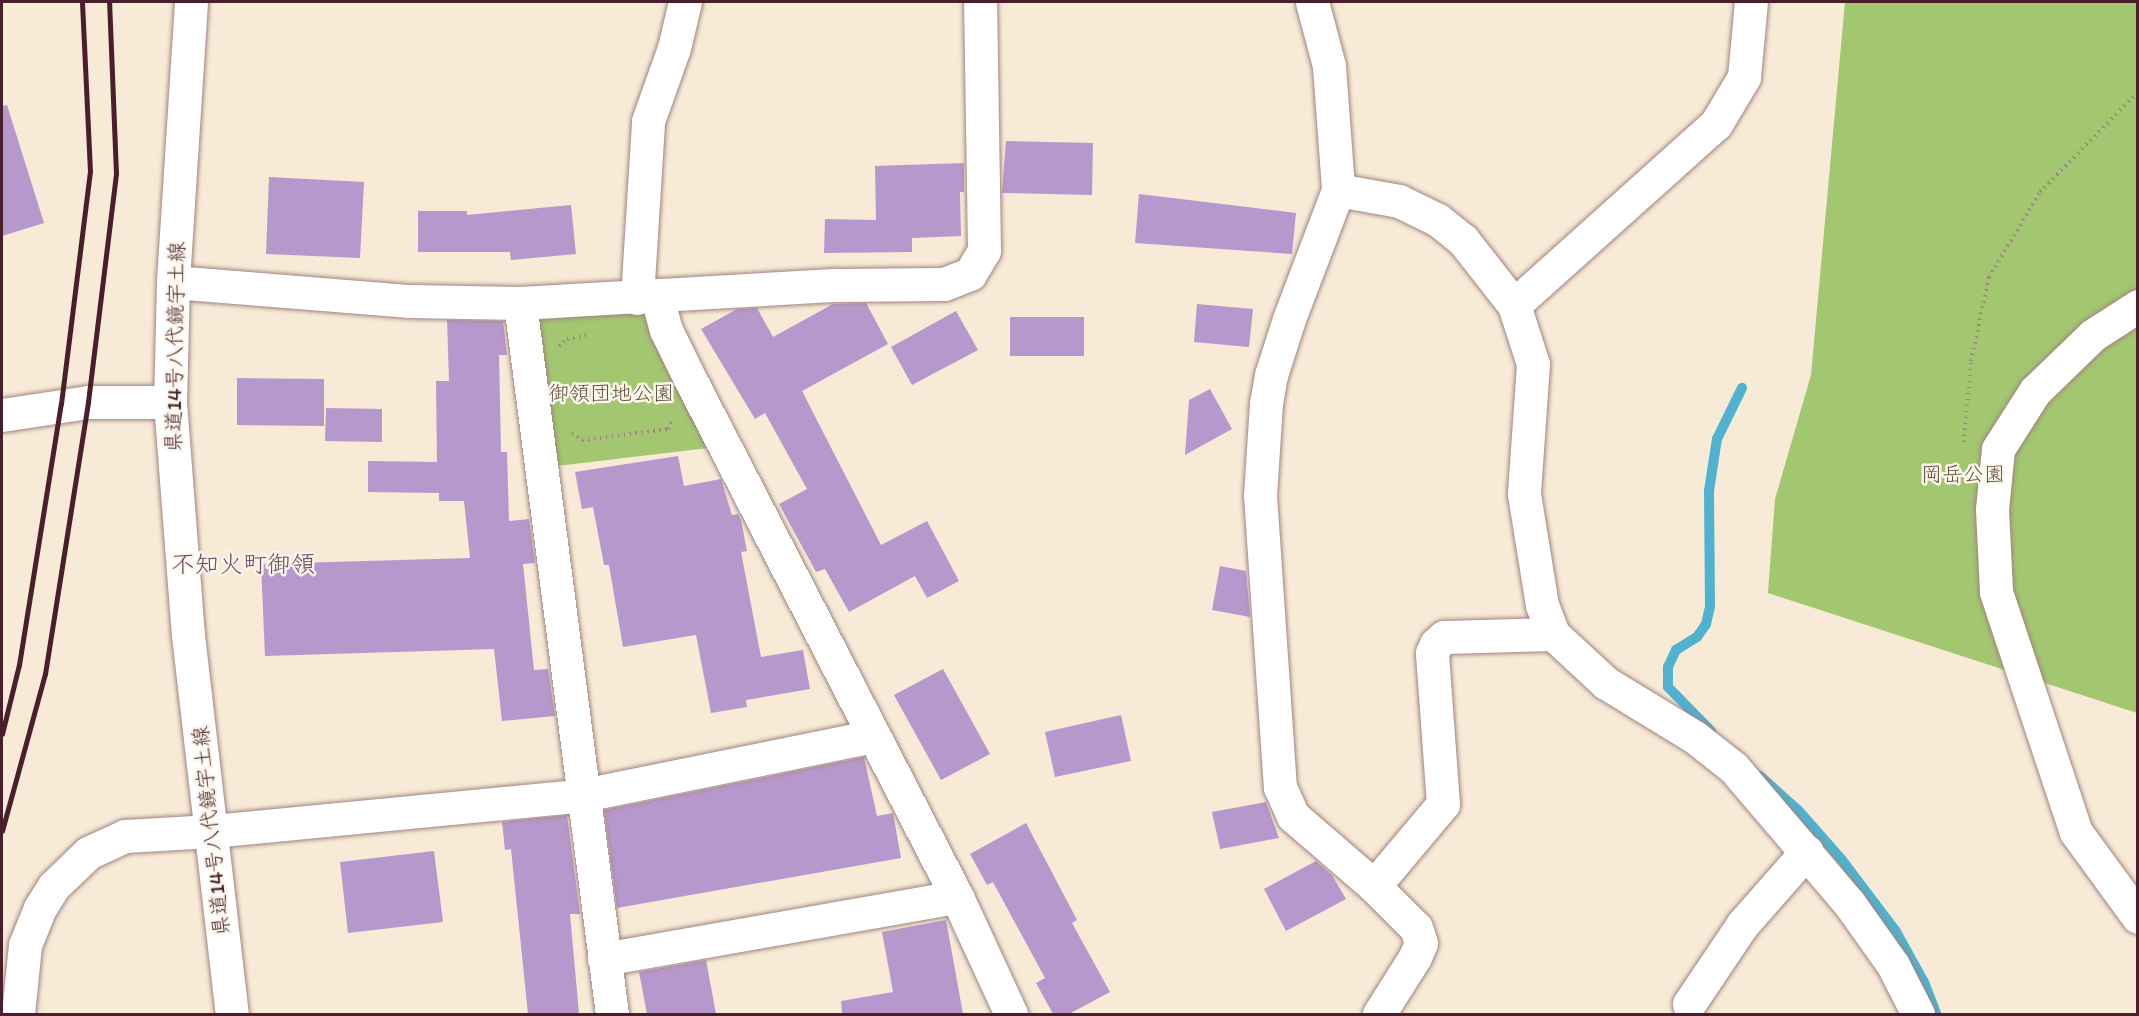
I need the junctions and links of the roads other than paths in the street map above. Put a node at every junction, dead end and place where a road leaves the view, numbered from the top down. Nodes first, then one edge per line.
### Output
1 (191, 2) edge
2 (685, 2) edge
3 (980, 2) edge
4 (1312, 2) edge
5 (1751, 2) edge
6 (1338, 190) junction
7 (173, 282) junction
8 (647, 297) junction
9 (520, 303) junction
10 (1514, 305) junction
11 (2138, 306) edge
12 (170, 402) junction
13 (2, 415) edge
14 (1553, 634) junction
15 (874, 736) junction
16 (584, 795) junction
17 (212, 831) junction
18 (1807, 851) junction
19 (1374, 886) junction
20 (957, 897) junction
21 (2138, 917) edge
22 (604, 959) junction
23 (1689, 1004) dead end
24 (18, 1014) edge
25 (232, 1014) edge
26 (612, 1014) edge
27 (1011, 1014) edge
28 (1379, 1014) edge
29 (1918, 1014) edge

1 - 7 street, 県道14号八代鏡宇土線
2 - 8 street
3 - 8 street
4 - 6 street
5 - 10 street
6 - 10 street
6 - 19 street
7 - 9 street
7 - 12 street, 県道14号八代鏡宇土線
8 - 9 street
8 - 15 street
9 - 16 street
10 - 14 street
11 - 21 street
12 - 13 street
12 - 17 street, 県道14号八代鏡宇土線
14 - 18 street
14 - 19 street
15 - 16 street
15 - 20 street
16 - 17 street
16 - 22 street
17 - 24 street
17 - 25 street, 県道14号八代鏡宇土線
18 - 23 street
18 - 29 street
19 - 28 street
20 - 22 street
20 - 27 street
22 - 26 street

